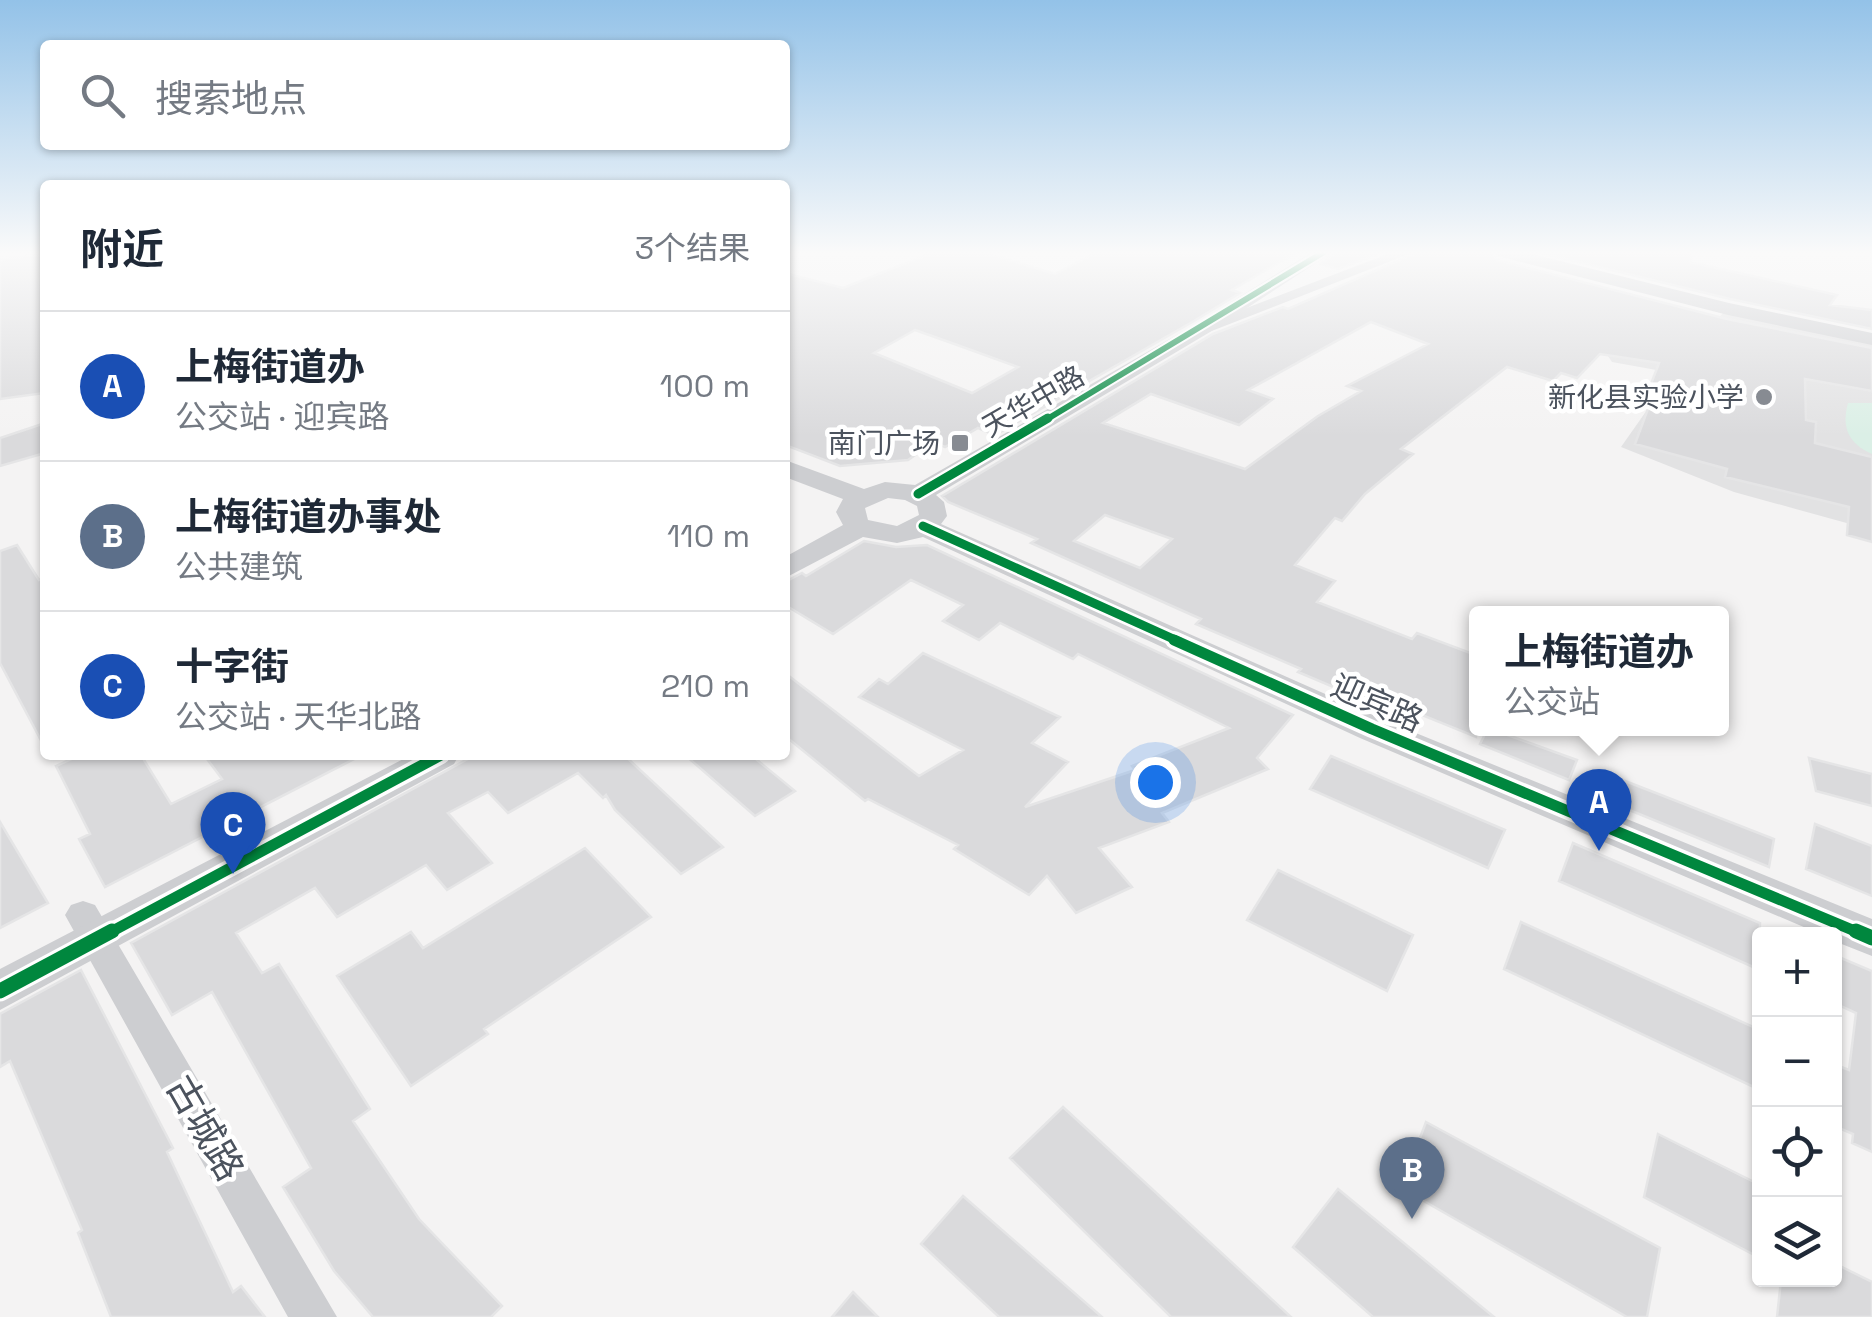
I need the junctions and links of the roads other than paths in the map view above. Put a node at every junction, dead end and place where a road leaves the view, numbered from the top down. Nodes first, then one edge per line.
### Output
1 (1227, 313) edge
2 (1243, 313) edge
3 (1749, 313) edge
4 (1204, 328) junction
5 (1872, 339) edge
6 (790, 470) edge
7 (861, 497) junction
8 (921, 510) junction
9 (861, 527) junction
10 (790, 566) edge
11 (431, 760) edge
12 (90, 926) junction
13 (1872, 938) edge
14 (0, 990) edge
15 (314, 1317) edge

1 - 4 street, 天华中路
2 - 4 street
3 - 5 street
4 - 8 street, 天华中路
6 - 7 street
7 - 8 street
7 - 9 street
8 - 9 street
8 - 13 street, 迎宾路
9 - 10 street
11 - 12 street
12 - 14 street
12 - 15 street, 古城路

